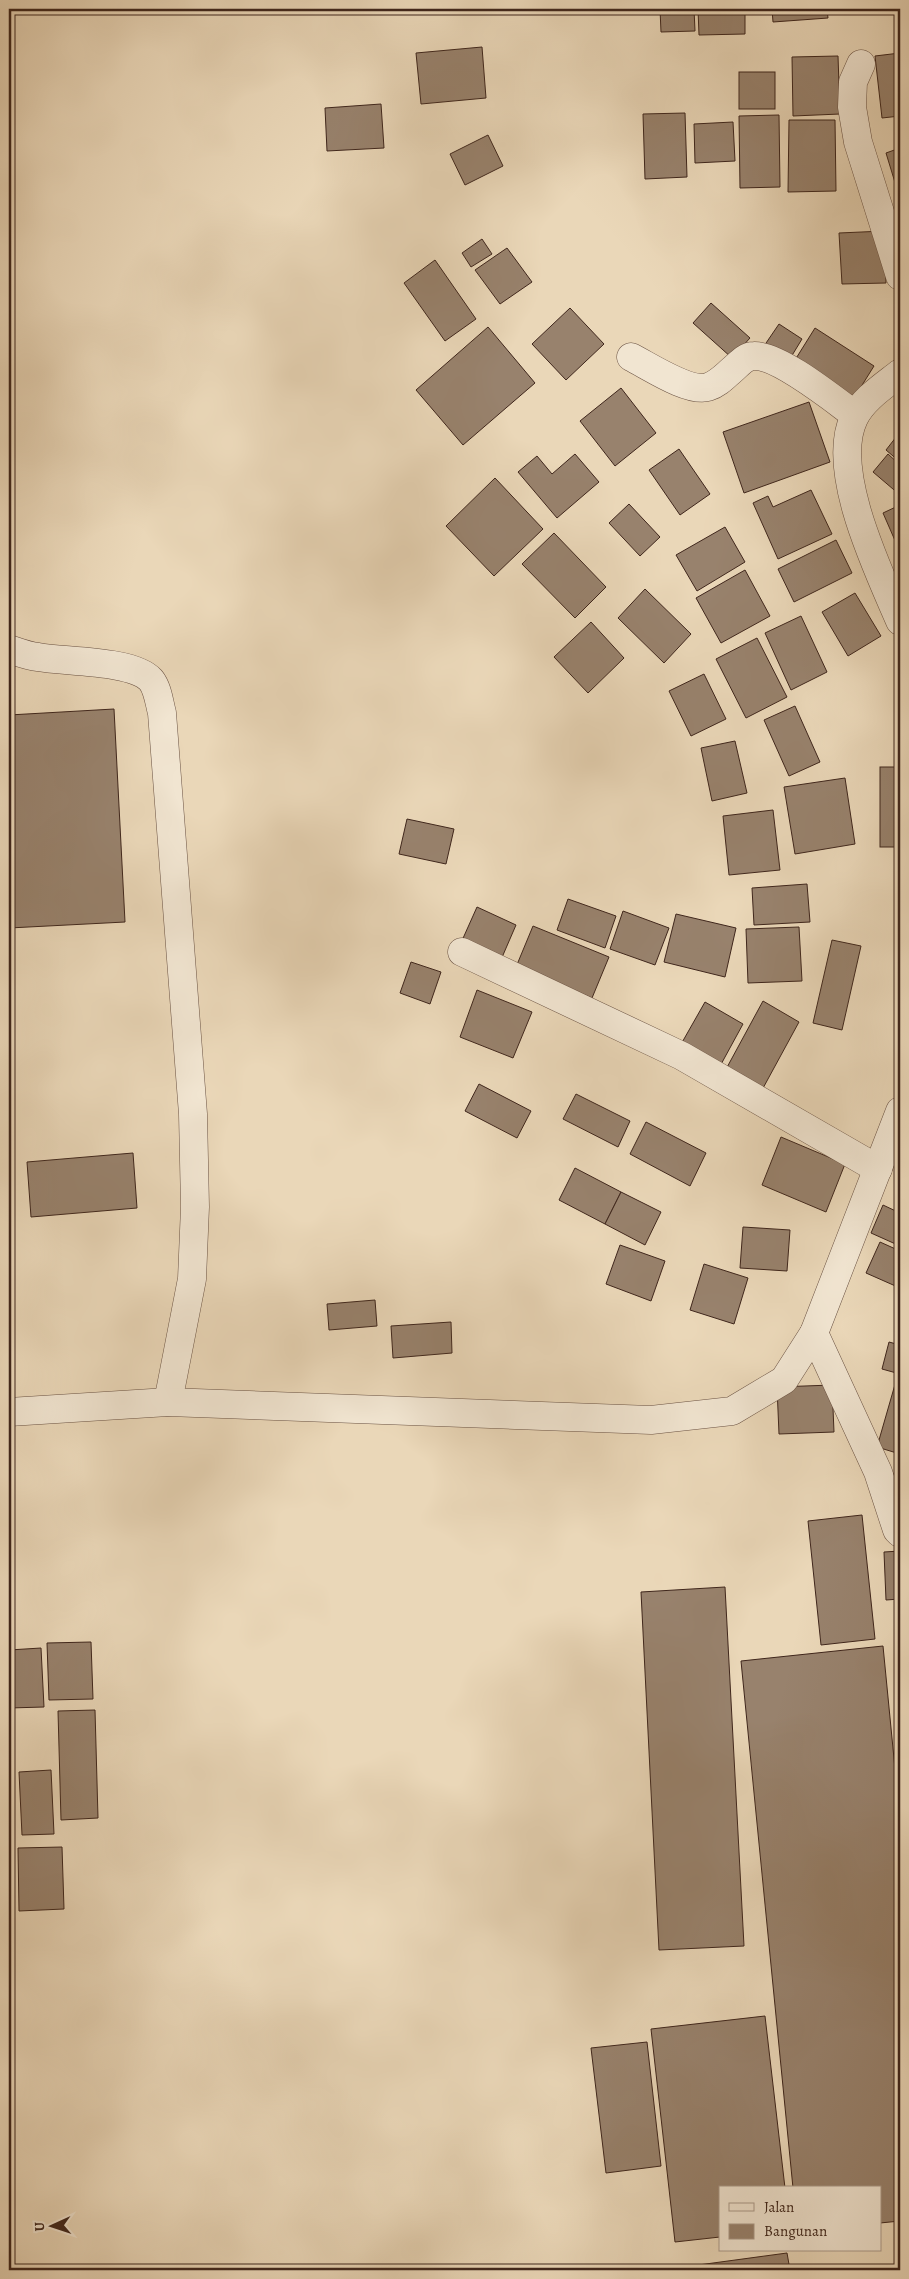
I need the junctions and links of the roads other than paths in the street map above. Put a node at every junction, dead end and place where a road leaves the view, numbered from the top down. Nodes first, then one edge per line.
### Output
1 (860, 64) dead end
2 (900, 276) edge
3 (631, 357) dead end
4 (900, 373) edge
5 (854, 415) junction
6 (900, 621) edge
7 (9, 649) edge
8 (462, 952) dead end
9 (900, 1111) edge
10 (878, 1169) junction
11 (814, 1333) junction
12 (168, 1402) junction
13 (9, 1412) edge
14 (900, 1533) edge

1 - 2 street
3 - 5 street
4 - 5 street
5 - 6 street
7 - 12 street
8 - 10 street
9 - 10 street
10 - 11 street
11 - 12 street
11 - 14 street
12 - 13 street

